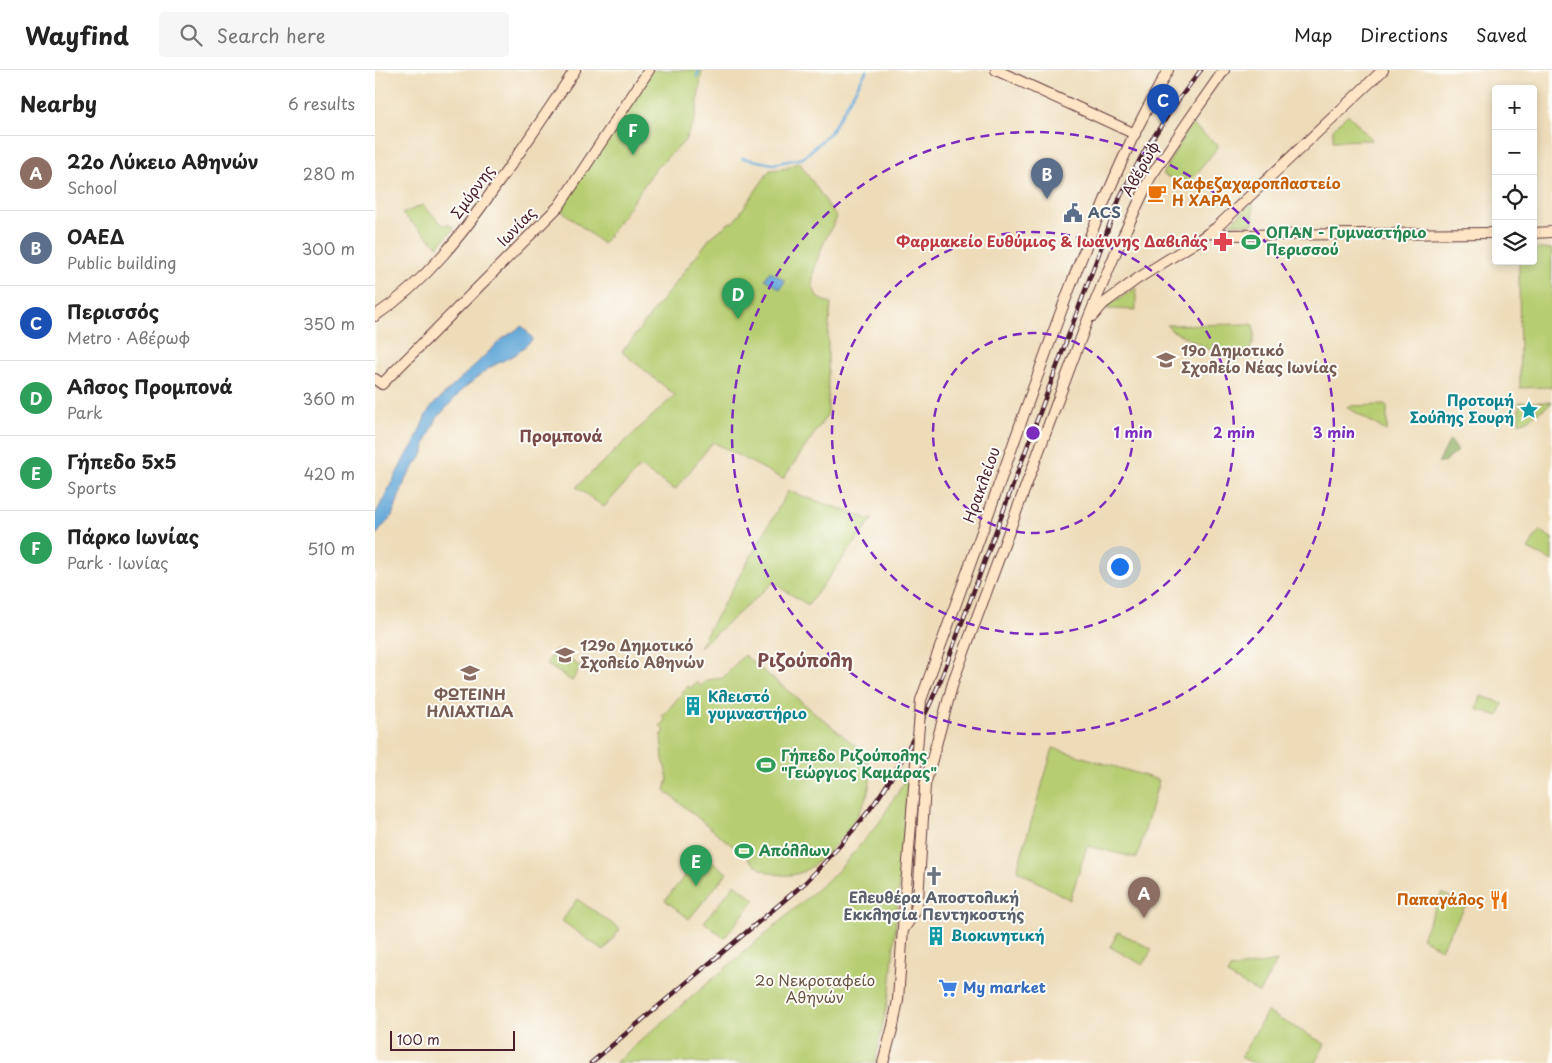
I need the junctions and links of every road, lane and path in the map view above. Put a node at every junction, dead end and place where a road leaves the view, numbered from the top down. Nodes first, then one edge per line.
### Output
1 (575, 70) edge
2 (649, 70) edge
3 (996, 70) edge
4 (1167, 70) edge
5 (1225, 70) edge
6 (1383, 70) edge
7 (1135, 134) junction
8 (1552, 232) edge
9 (1209, 233) junction
10 (1492, 233) edge
11 (1537, 233) edge
12 (375, 316) edge
13 (1088, 319) junction
14 (378, 382) edge
15 (903, 930) junction
16 (883, 1063) edge

1 - 12 street, Σμύρνης
2 - 14 street, Ιωνίας
3 - 7 street
4 - 7 street, Ηρακλείου
5 - 13 street, Αβέρωφ
6 - 9 street
7 - 15 street, Ηρακλείου, bridge
8 - 11 street
9 - 10 street
9 - 13 street
13 - 15 street, Ηρακλείου
15 - 16 street, Ηρακλείου

